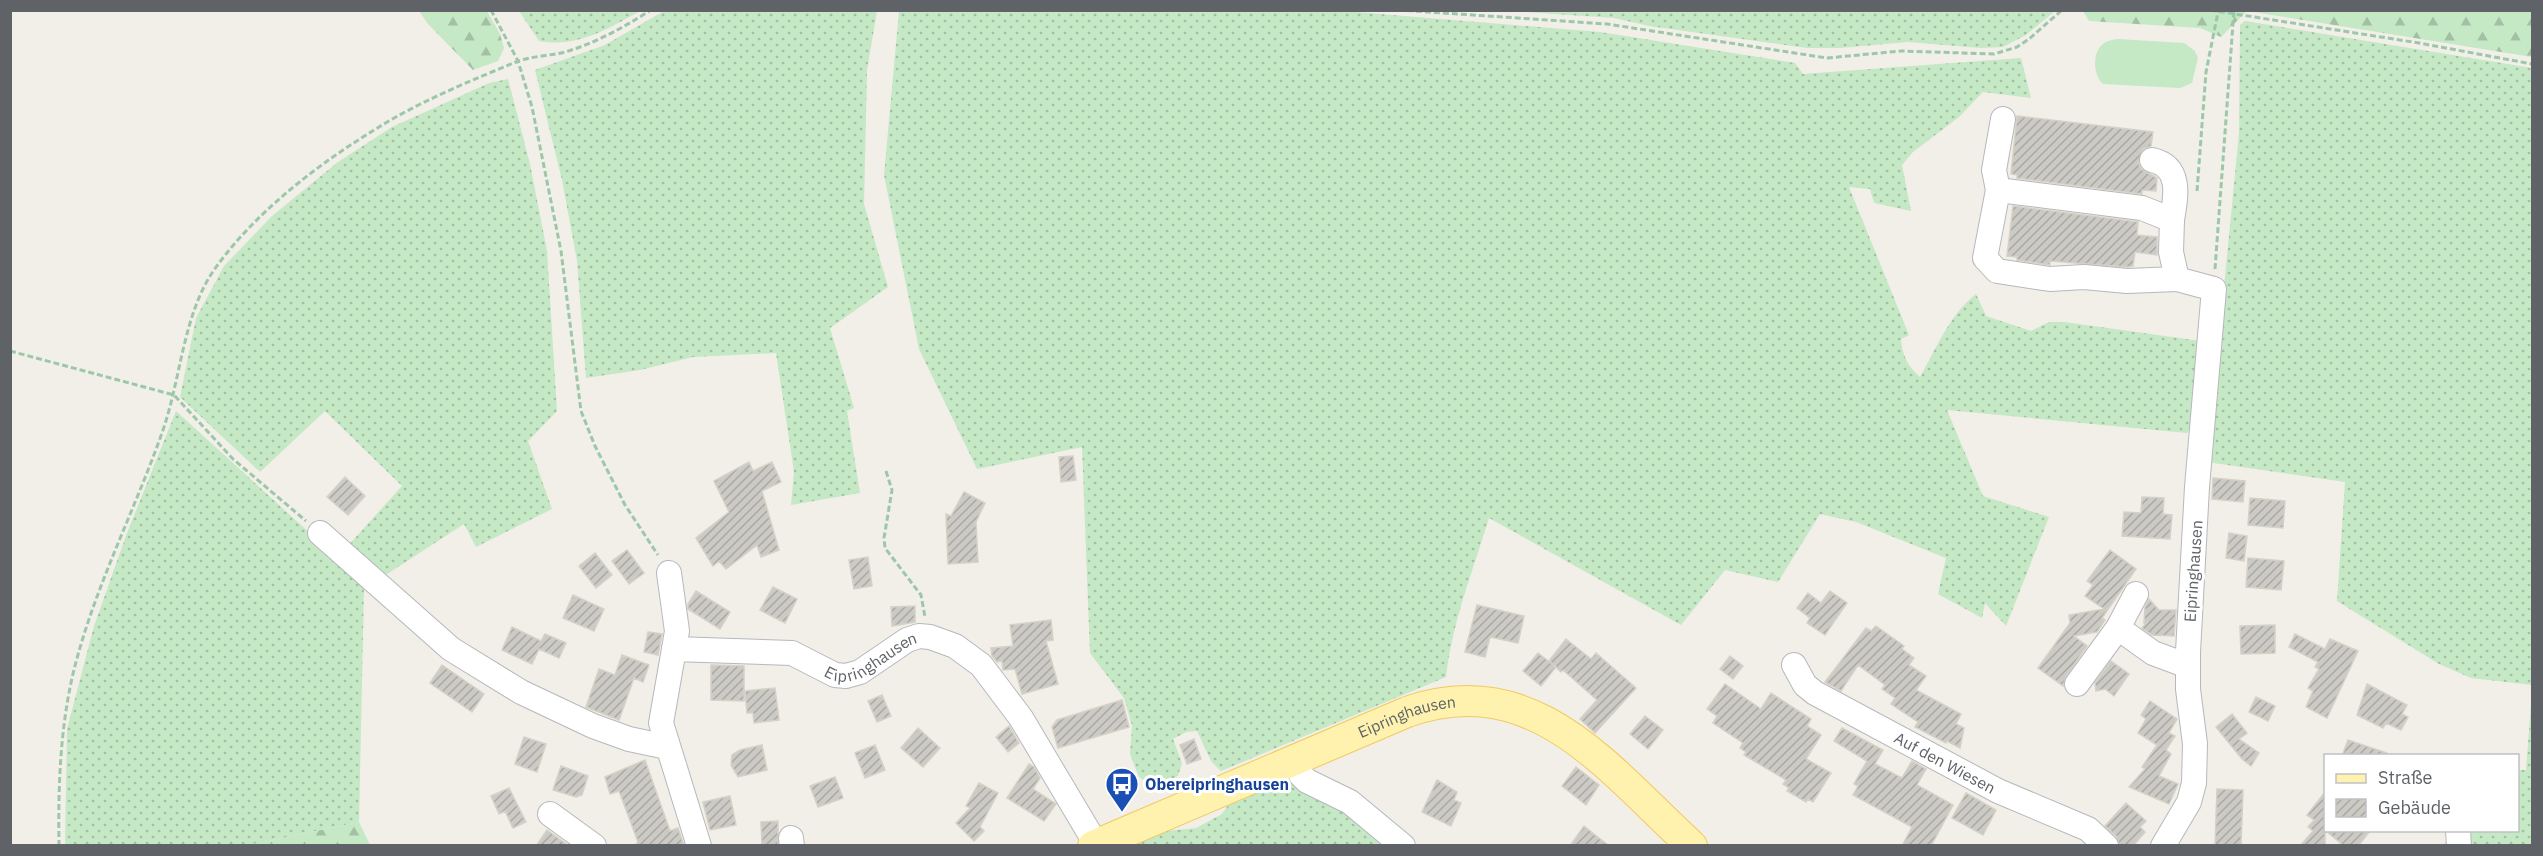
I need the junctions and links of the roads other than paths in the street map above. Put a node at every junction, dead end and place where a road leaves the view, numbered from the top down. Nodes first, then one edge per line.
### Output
1 (2003, 119) dead end
2 (2152, 160) dead end
3 (1998, 190) junction
4 (2174, 210) junction
5 (2177, 279) junction
6 (320, 532) road end
7 (669, 573) road end
8 (2136, 594) dead end
9 (2118, 628) junction
10 (674, 649) junction
11 (1794, 665) dead end
12 (2188, 666) junction
13 (2077, 684) dead end
14 (667, 747) junction
15 (1294, 759) junction
16 (550, 814) dead end
17 (1094, 845) edge
18 (594, 846) edge
19 (699, 846) edge
20 (1403, 846) edge
21 (1692, 846) edge
22 (2106, 846) edge
23 (2163, 846) edge

1 - 3 street
2 - 4 street
3 - 4 street
3 - 5 street
4 - 5 street
5 - 12 street, Eipringhausen
6 - 14 street
7 - 10 street
8 - 9 street
9 - 12 street
9 - 13 street
10 - 14 street
10 - 17 street, Eipringhausen
11 - 22 street, Auf den Wiesen
12 - 23 street, Eipringhausen
14 - 19 street
15 - 17 main road, Eipringhausen
15 - 20 street
15 - 21 main road, Eipringhausen
16 - 18 street

